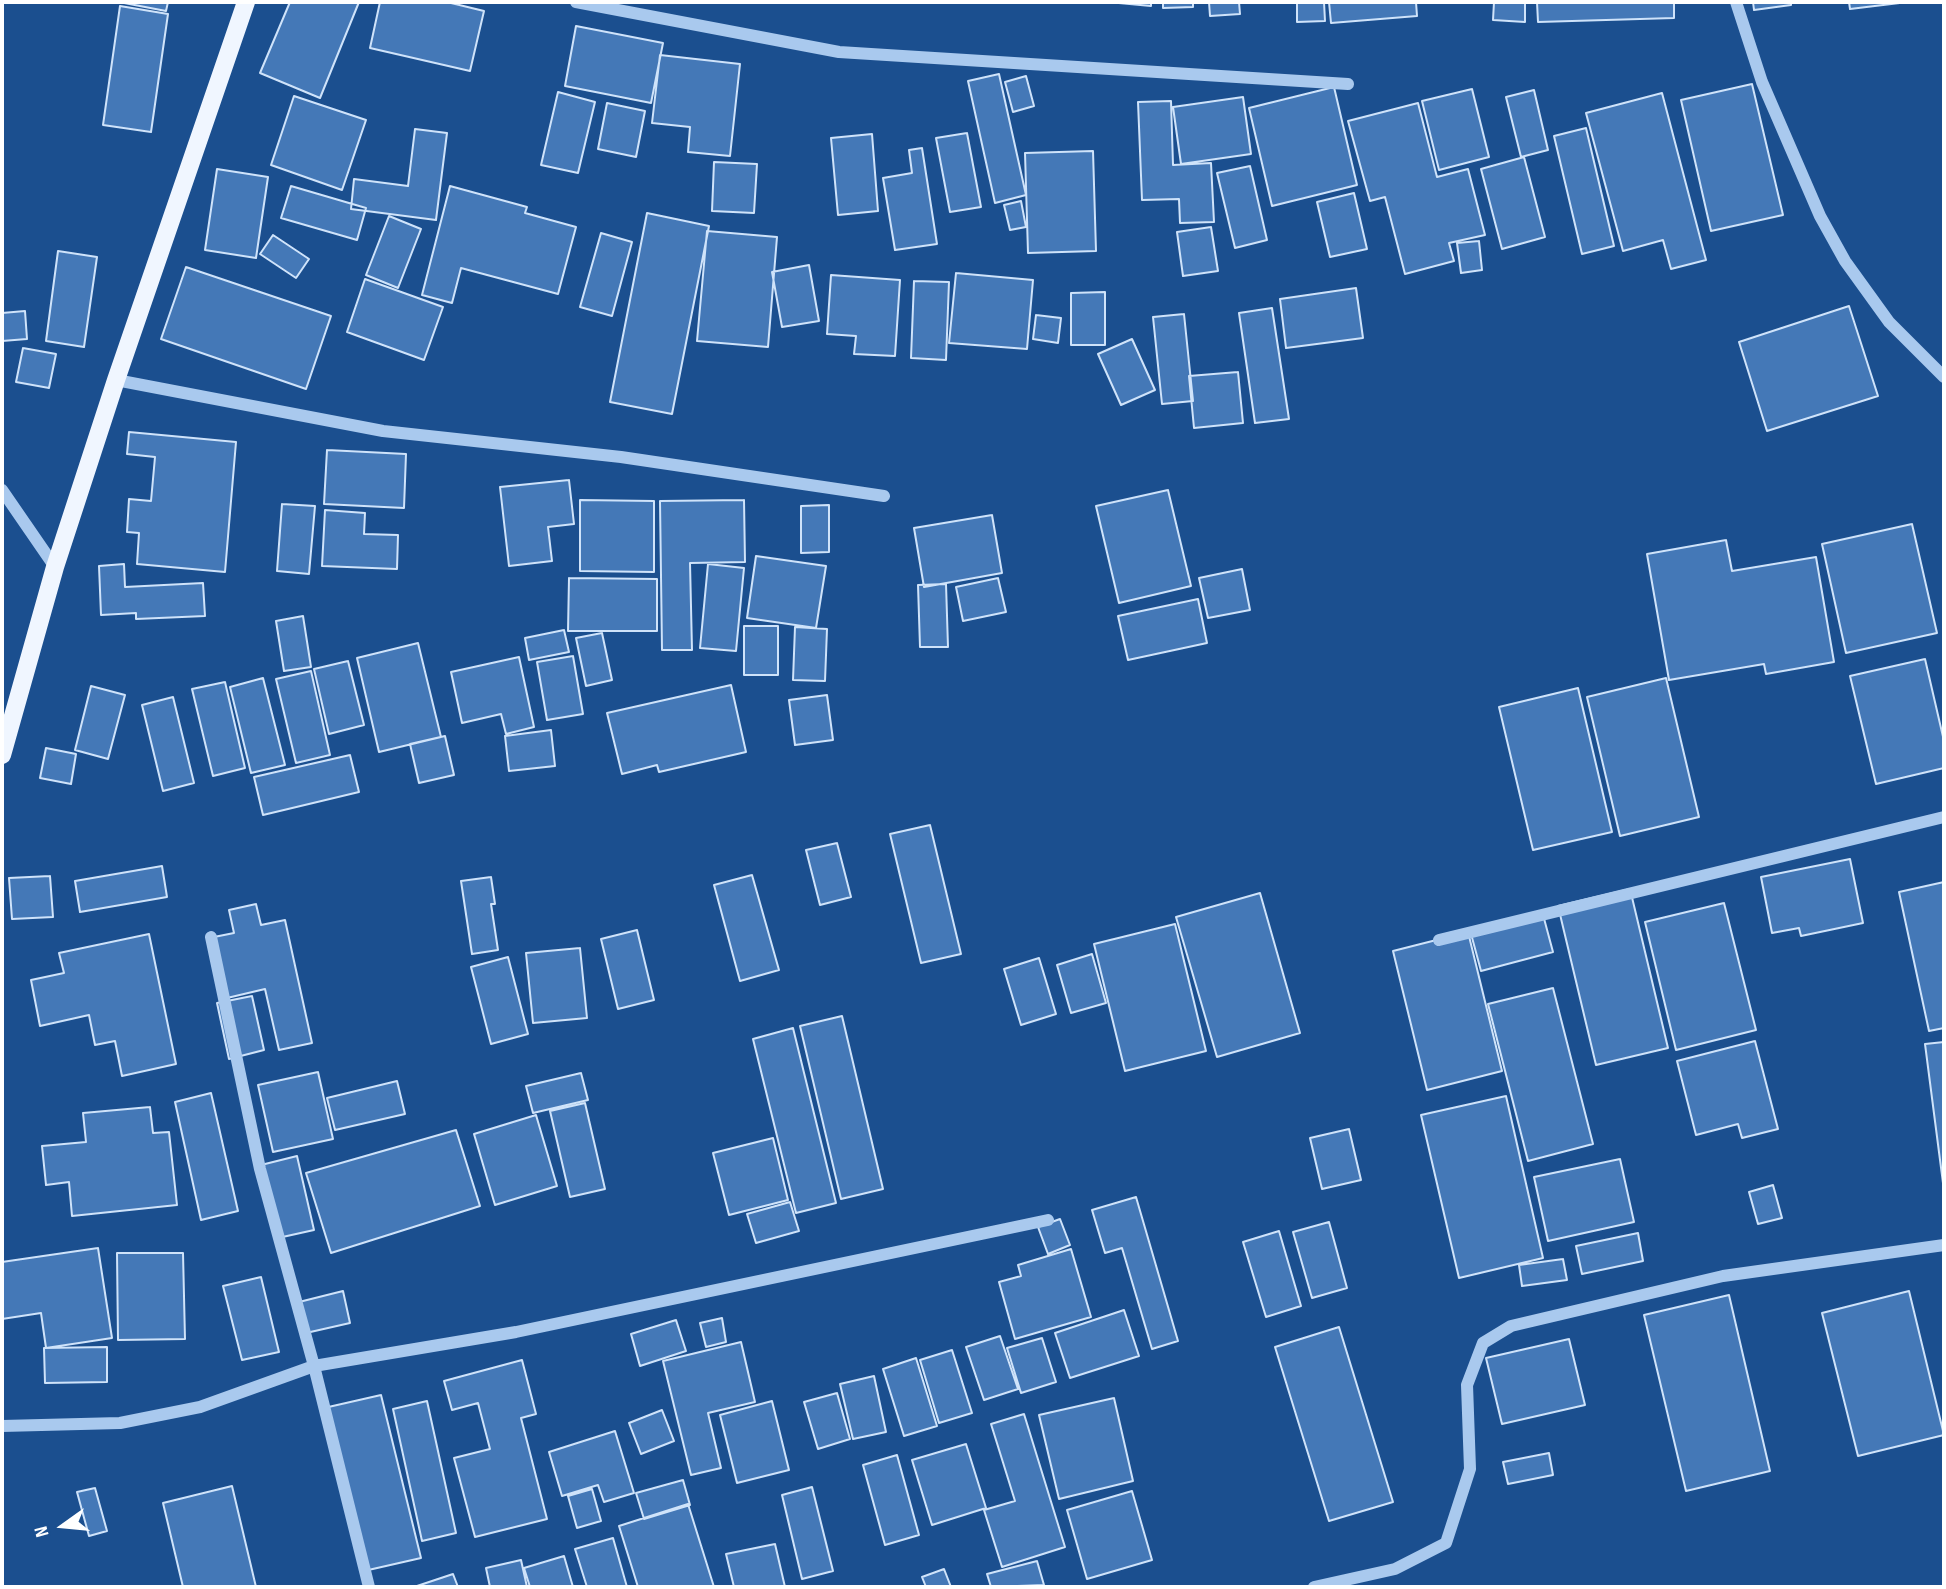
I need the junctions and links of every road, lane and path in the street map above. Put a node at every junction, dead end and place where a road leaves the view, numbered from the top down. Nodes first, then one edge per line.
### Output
1 (246, 2) edge
2 (576, 2) edge
3 (1736, 2) edge
4 (1348, 84) dead end
5 (1944, 377) edge
6 (116, 380) junction
7 (2, 490) edge
8 (884, 496) dead end
9 (55, 567) junction
10 (2, 755) edge
11 (1944, 817) edge
12 (211, 937) dead end
13 (1439, 940) dead end
14 (1048, 1220) dead end
15 (1944, 1245) edge
16 (314, 1366) junction
17 (2, 1426) edge
18 (369, 1587) edge
19 (1314, 1587) edge

1 - 6 main road
2 - 4 street
3 - 5 street
6 - 8 street
6 - 9 main road
7 - 9 street
9 - 10 main road
11 - 13 street
12 - 16 street
14 - 16 street
15 - 19 street
16 - 17 street
16 - 18 street

